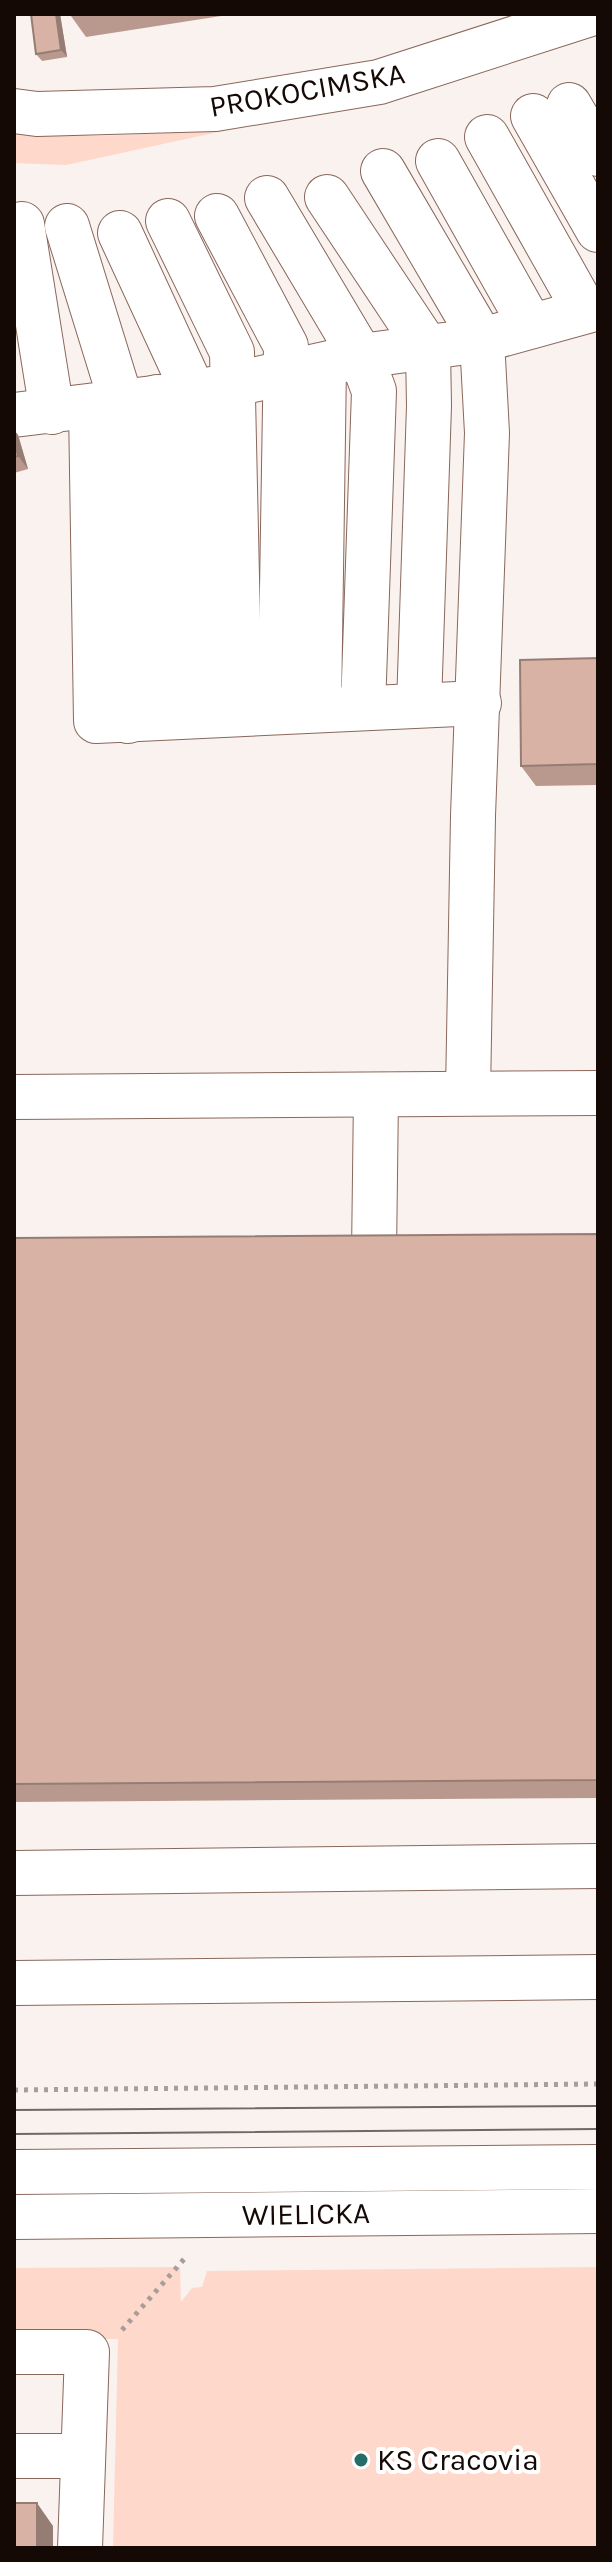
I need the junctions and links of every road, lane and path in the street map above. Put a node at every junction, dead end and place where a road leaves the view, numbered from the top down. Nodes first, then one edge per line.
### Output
1 (590, 14) edge
2 (14, 111) edge
3 (487, 137) dead end
4 (598, 154) edge
5 (438, 161) dead end
6 (383, 171) dead end
7 (327, 197) dead end
8 (267, 198) dead end
9 (217, 216) dead end
10 (168, 221) dead end
11 (22, 224) dead end
12 (67, 226) dead end
13 (598, 230) edge
14 (120, 233) dead end
15 (592, 310) edge
16 (531, 326) junction
17 (482, 340) junction
18 (428, 349) junction
19 (324, 365) junction
20 (123, 402) edge
21 (479, 703) junction
22 (419, 705) junction
23 (363, 708) junction
24 (221, 714) junction
25 (468, 1093) junction
26 (598, 1093) edge
27 (376, 1095) junction
28 (14, 1097) edge
29 (374, 1255) edge
30 (598, 1866) edge
31 (14, 1873) edge
32 (598, 1977) edge
33 (14, 1983) edge
34 (598, 2084) edge
35 (14, 2090) edge
36 (598, 2167) edge
37 (14, 2172) edge
38 (598, 2211) edge
39 (14, 2217) edge
40 (185, 2258) dead end
41 (14, 2352) edge
42 (87, 2352) junction
43 (14, 2456) edge
44 (83, 2456) junction
45 (80, 2548) edge

1 - 2 main road, PROKOCIMSKA
3 - 15 main road
4 - 13 main road
5 - 16 main road
6 - 17 main road
7 - 18 main road
8 - 19 main road
9 - 19 main road
10 - 20 main road
11 - 20 main road
12 - 20 main road
14 - 20 main road
15 - 16 main road
16 - 17 main road
17 - 18 main road
17 - 21 main road
18 - 19 main road
18 - 22 main road
19 - 20 main road
19 - 23 main road
19 - 24 main road
20 - 24 main road
20 - 24 main road
20 - 24 main road
21 - 22 main road
21 - 25 main road
22 - 23 main road
23 - 24 main road
25 - 26 main road
25 - 27 main road
27 - 28 main road
27 - 29 main road
30 - 31 main road
32 - 33 main road
34 - 35 path
36 - 37 main road, WIELICKA
38 - 39 main road, WIELICKA
40 - 42 path
41 - 42 main road
42 - 44 main road
43 - 44 main road
44 - 45 main road

